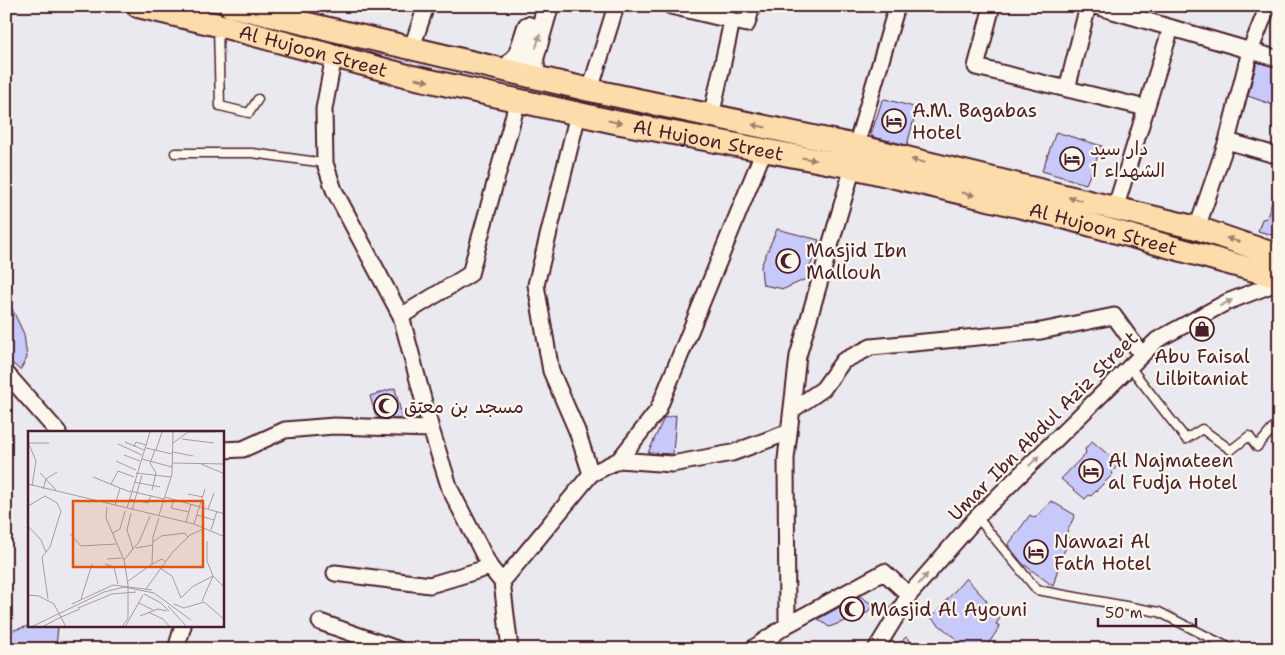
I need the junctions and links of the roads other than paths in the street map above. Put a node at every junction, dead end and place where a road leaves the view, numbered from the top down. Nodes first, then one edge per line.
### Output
1 (138, 6) edge
2 (231, 6) edge
3 (426, 6) edge
4 (534, 6) edge
5 (548, 6) edge
6 (616, 6) edge
7 (671, 6) edge
8 (752, 6) edge
9 (897, 6) edge
10 (992, 6) edge
11 (1088, 6) edge
12 (1096, 6) edge
13 (1268, 6) edge
14 (732, 21) junction
15 (218, 25) junction
16 (1170, 28) junction
17 (411, 50) junction
18 (1250, 51) junction
19 (334, 56) junction
20 (1279, 59) edge
21 (506, 70) junction
22 (535, 76) junction
23 (1067, 89) junction
24 (590, 90) junction
25 (258, 99) dead end
26 (518, 100) junction
27 (1146, 108) junction
28 (578, 114) junction
29 (711, 116) junction
30 (1226, 141) junction
31 (764, 150) junction
32 (175, 153) dead end
33 (1279, 156) edge
34 (854, 157) junction
35 (325, 163) junction
36 (1115, 209) junction
37 (1197, 228) junction
38 (1279, 256) edge
39 (1279, 277) edge
40 (1279, 282) edge
41 (401, 316) junction
42 (1142, 355) junction
43 (1130, 367) junction
44 (6, 373) edge
45 (792, 410) junction
46 (1279, 421) edge
47 (431, 429) junction
48 (57, 431) edge
49 (789, 432) junction
50 (224, 450) edge
51 (619, 460) junction
52 (591, 474) junction
53 (977, 517) junction
54 (490, 567) junction
55 (335, 573) dead end
56 (502, 582) junction
57 (909, 595) junction
58 (320, 622) dead end
59 (786, 625) junction
60 (182, 628) edge
61 (176, 649) edge
62 (397, 649) edge
63 (510, 649) edge
64 (752, 649) edge
65 (876, 649) edge
66 (1232, 649) edge

1 - 15 main road, Al Hujoon Street
2 - 17 main road, Al Hujoon Street
3 - 17 street
4 - 21 street
22 -> 5 street
6 - 24 street
7 - 14 street
8 - 14 street
9 - 34 street
10 - 23 street
11 - 23 street
12 - 16 street
13 - 18 street
14 - 29 street
15 - 19 main road, Al Hujoon Street
15 - 25 lane
16 - 18 street
16 - 27 street
17 - 21 main road, Al Hujoon Street
18 - 20 street
18 - 30 street
19 -> 26 main road, Al Hujoon Street
19 - 35 street
21 - 22 main road, Al Hujoon Street
22 - 24 main road, Al Hujoon Street
23 - 27 street
24 - 29 main road, Al Hujoon Street
26 - 28 main road, Al Hujoon Street
26 - 41 street
27 - 36 street
28 -> 31 main road, Al Hujoon Street
28 - 52 street
34 -> 29 main road, Al Hujoon Street
30 - 33 street
30 - 37 street
31 -> 34 main road, Al Hujoon Street
31 - 51 street
32 - 35 lane
36 -> 34 main road, Al Hujoon Street
34 -> 39 main road, Al Hujoon Street
34 - 45 street
35 - 41 street
36 - 37 main road, Al Hujoon Street
38 -> 37 main road, Al Hujoon Street
42 -> 40 street, Umar Ibn Abdul Aziz Street
41 - 47 street
42 - 43 street, Umar Ibn Abdul Aziz Street
42 - 45 street
43 - 46 lane
53 -> 43 street, Umar Ibn Abdul Aziz Street
44 - 48 street
45 - 49 street
47 - 50 street
47 - 54 street
49 - 51 street
49 - 59 street
51 - 52 street
52 - 56 street
57 -> 53 street, Umar Ibn Abdul Aziz Street
53 - 66 lane
54 - 55 street
54 - 56 street
56 - 63 street
57 - 59 street
57 - 65 street, Umar Ibn Abdul Aziz Street
58 - 62 street
59 - 64 street
60 - 61 street

